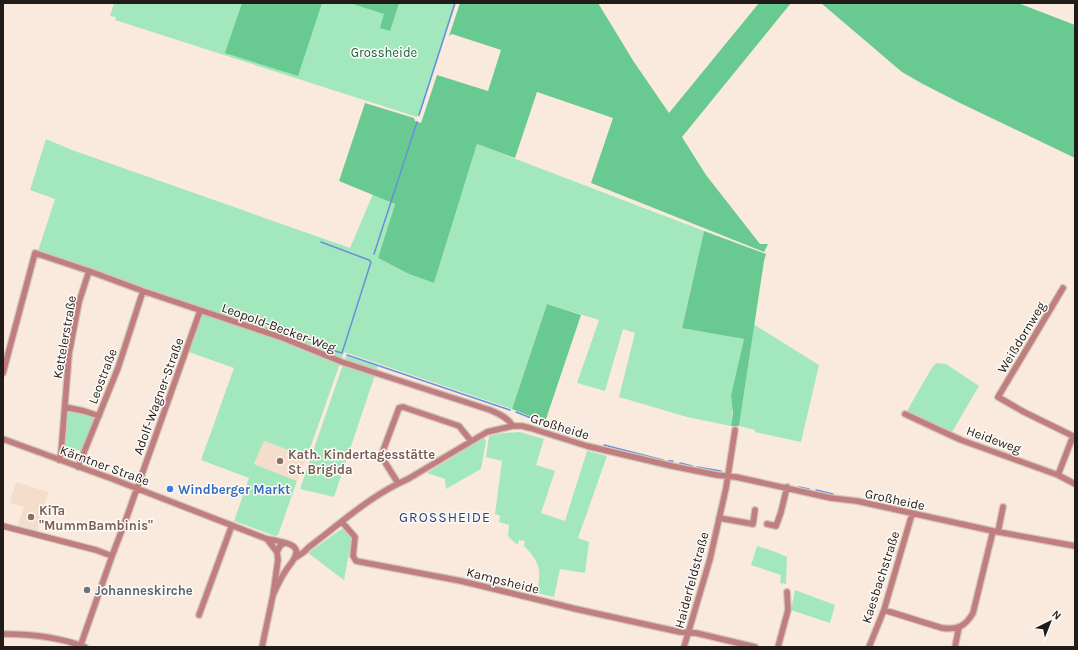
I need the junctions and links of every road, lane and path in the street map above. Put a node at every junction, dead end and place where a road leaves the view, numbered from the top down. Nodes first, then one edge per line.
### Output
1 (89, 271) junction
2 (1063, 288) dead end
3 (143, 291) junction
4 (200, 310) junction
5 (3, 373) edge
6 (65, 407) junction
7 (905, 414) dead end
8 (99, 416) junction
9 (513, 426) junction
10 (735, 430) dead end
11 (3, 439) edge
12 (471, 441) junction
13 (59, 460) junction
14 (78, 467) junction
15 (1058, 475) junction
16 (727, 477) junction
17 (398, 483) junction
18 (1075, 484) edge
19 (787, 487) junction
20 (136, 488) junction
21 (1003, 507) dead end
22 (755, 510) dead end
23 (912, 514) junction
24 (719, 518) junction
25 (342, 522) junction
26 (767, 524) dead end
27 (232, 525) junction
28 (3, 526) edge
29 (996, 532) junction
30 (267, 539) junction
31 (284, 544) junction
32 (1075, 546) edge
33 (309, 547) junction
34 (296, 549) junction
35 (277, 552) junction
36 (112, 556) junction
37 (295, 558) junction
38 (278, 560) junction
39 (291, 563) junction
40 (787, 592) dead end
41 (273, 595) junction
42 (884, 610) junction
43 (199, 615) dead end
44 (959, 627) junction
45 (688, 633) junction
46 (3, 634) edge
47 (82, 646) edge
48 (262, 647) edge
49 (684, 647) edge
50 (756, 647) edge
51 (778, 647) edge
52 (869, 647) edge
53 (955, 647) edge

1 - 3 street, Leopold-Becker-Weg
1 - 5 street, Leopold-Becker-Weg
1 - 6 street, Kettelerstraße
2 - 15 street, Weißdornweg
3 - 4 street, Leopold-Becker-Weg
3 - 8 street, Leostraße
4 - 9 street, Leopold-Becker-Weg
4 - 20 street, Adolf-Wagner-Straße
6 - 8 street
6 - 13 street, Kettelerstraße
7 - 15 street, Heideweg
8 - 14 street, Leostraße
9 - 12 street, Großheide
9 - 16 street, Großheide
10 - 16 street, Haiderfeldstraße
11 - 13 street, Kärntner Straße
12 - 17 street, Großheide
12 - 17 street
13 - 14 street, Kärntner Straße
14 - 20 street, Kärntner Straße
15 - 18 street, Heideweg
16 - 19 street, Großheide
16 - 24 street, Haiderfeldstraße
17 - 25 street, Großheide
19 - 23 street, Großheide
19 - 26 street
20 - 27 street, Kärntner Straße
20 - 36 street, Adolf-Wagner-Straße
21 - 29 street
22 - 24 street, Haiderfeldstraße
23 - 29 street, Großheide
23 - 42 street, Kaesbachstraße
24 - 45 street, Haiderfeldstraße
25 - 33 street, Großheide
25 - 45 street, Kampsheide
27 - 30 street, Kärntner Straße
27 - 43 street
28 - 36 street
29 - 32 street, Großheide
29 - 44 street
30 - 31 street, Kärntner Straße
30 - 35 street
31 - 34 street
31 - 35 street
33 - 34 street, Großheide
33 - 37 street, Großheide
34 - 37 street
35 - 38 street
36 - 47 street, Adolf-Wagner-Straße
37 - 39 street
38 - 39 street
38 - 41 street
39 - 41 street
40 - 51 street
41 - 48 street
42 - 44 street
42 - 52 street, Kaesbachstraße
44 - 53 street
45 - 49 street, Haiderfeldstraße
45 - 50 street
46 - 47 street

